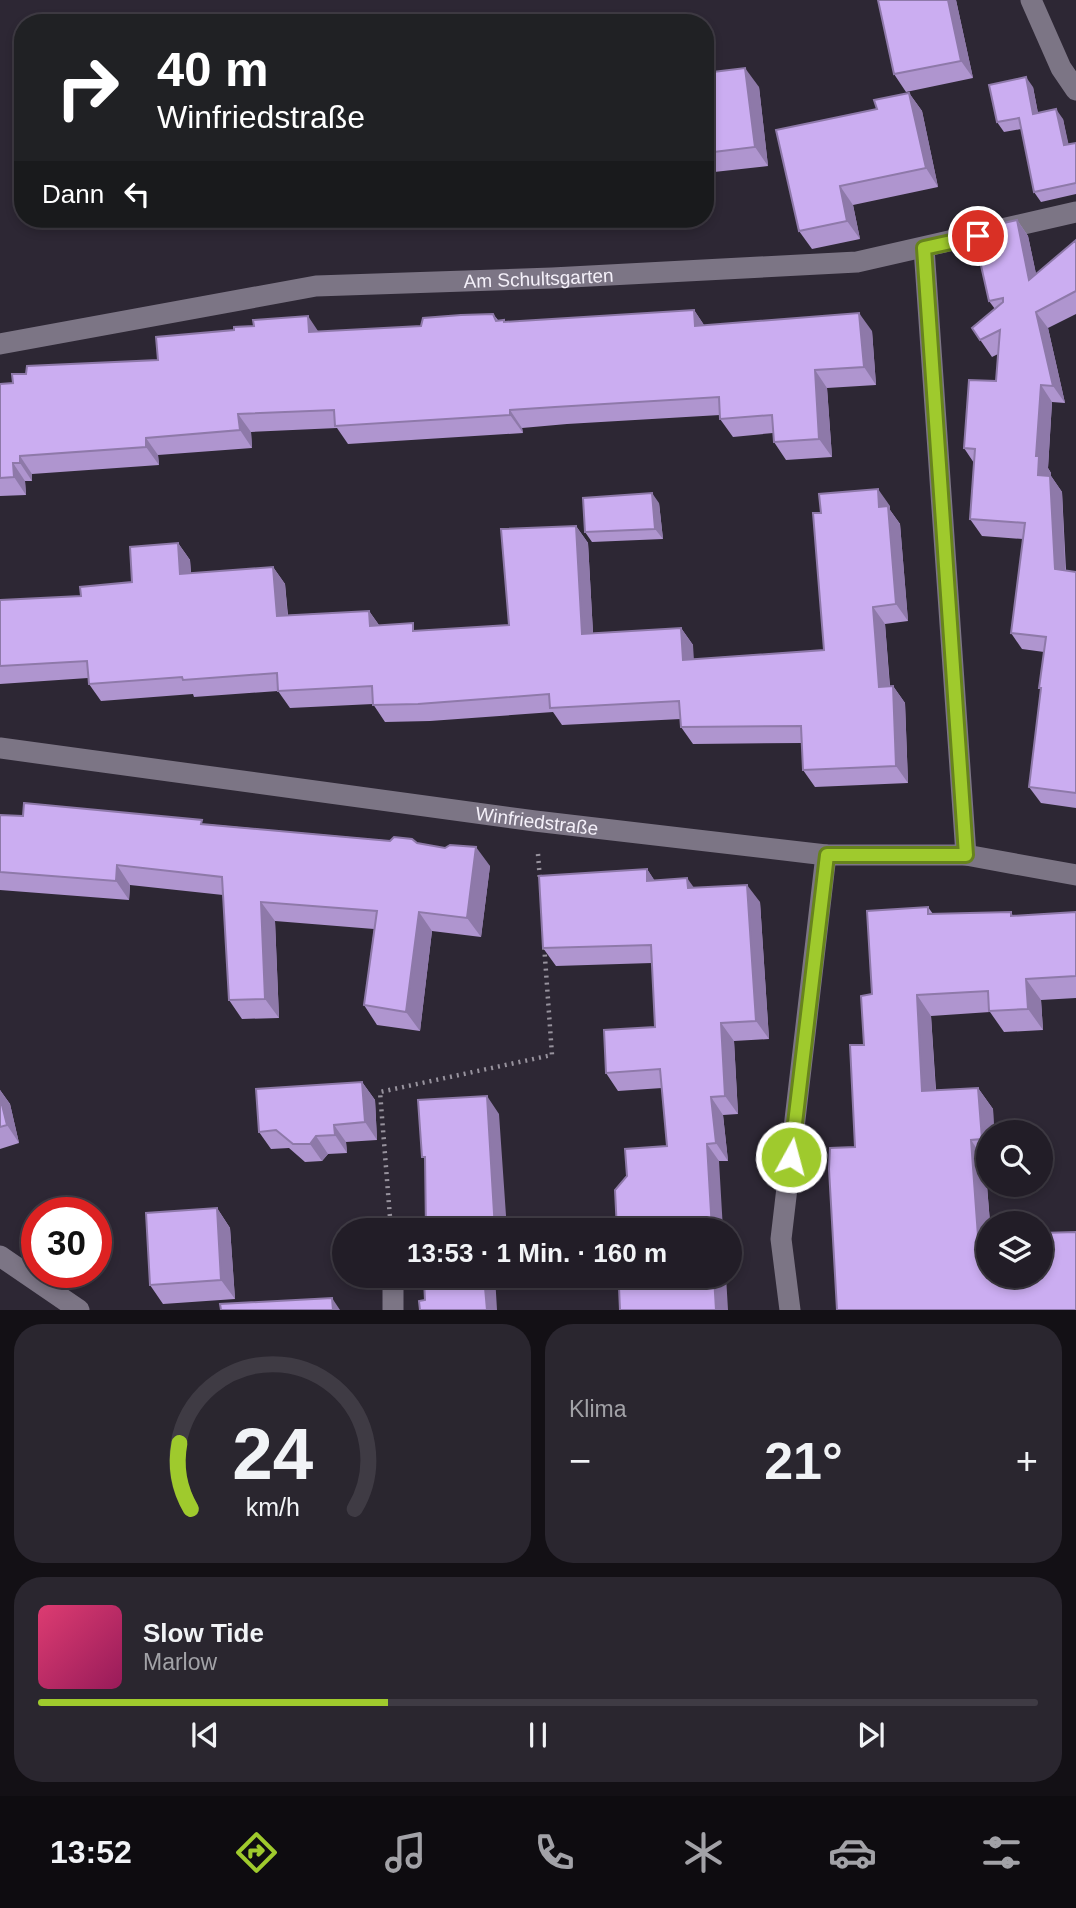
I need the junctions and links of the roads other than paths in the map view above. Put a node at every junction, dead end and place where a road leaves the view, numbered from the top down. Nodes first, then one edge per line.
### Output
1 (1031, 0) edge
2 (1076, 89) edge
3 (1076, 212) edge
4 (924, 248) junction
5 (0, 344) edge
6 (0, 747) edge
7 (827, 855) junction
8 (966, 855) junction
9 (1076, 875) edge
10 (0, 1256) edge
11 (393, 1288) edge
12 (79, 1310) edge
13 (393, 1310) edge
14 (790, 1310) edge

1 - 2 street
3 - 4 street, Am Schultsgarten
4 - 5 street, Am Schultsgarten
4 - 8 street
6 - 7 street, Winfriedstraße
7 - 8 street, Winfriedstraße
7 - 14 street
8 - 9 street, Winfriedstraße
10 - 12 street
11 - 13 street

